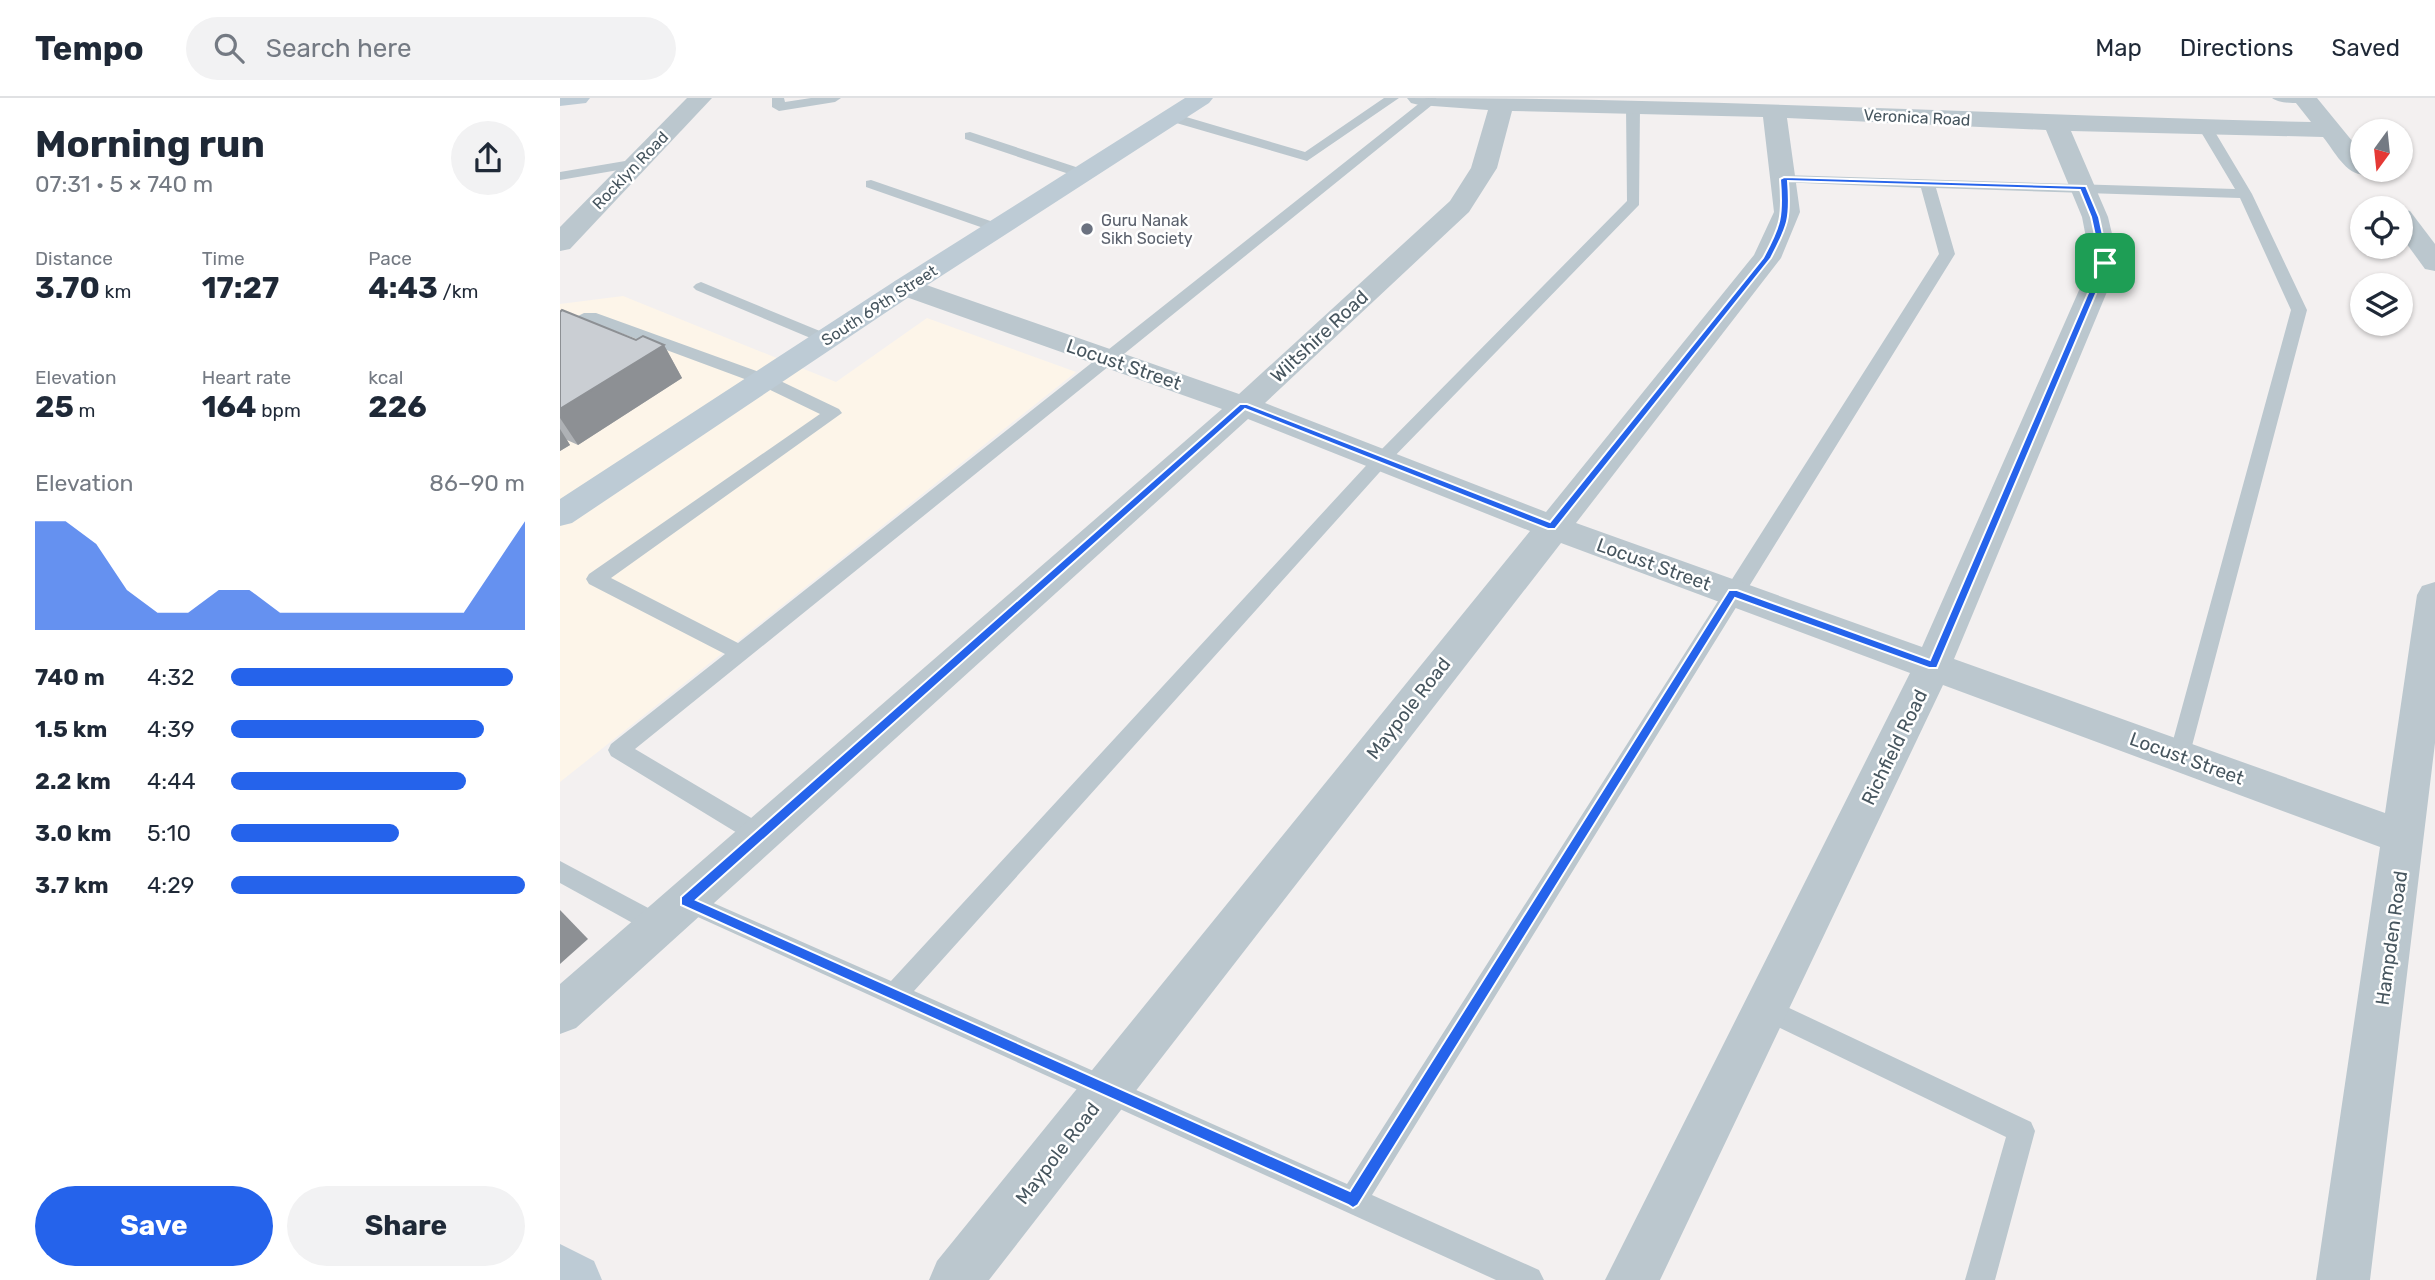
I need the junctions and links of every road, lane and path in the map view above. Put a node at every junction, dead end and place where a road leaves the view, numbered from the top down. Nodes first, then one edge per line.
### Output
1 (578, 98) edge
2 (700, 98) edge
3 (778, 98) edge
4 (835, 98) edge
5 (1201, 98) edge
6 (1393, 98) edge
7 (2278, 98) edge
8 (2304, 98) edge
9 (560, 99) edge
10 (1425, 99) edge
11 (1518, 102) edge
12 (1633, 107) junction
13 (1774, 110) junction
14 (1171, 117) junction
15 (2055, 123) junction
16 (2206, 127) junction
17 (2331, 130) junction
18 (970, 136) dead end
19 (637, 163) junction
20 (1083, 174) junction
21 (560, 176) edge
22 (1784, 179) junction
23 (1927, 183) junction
24 (870, 184) dead end
25 (2083, 188) junction
26 (2381, 192) edge
27 (2245, 194) junction
28 (997, 228) junction
29 (560, 243) edge
30 (2433, 256) edge
31 (701, 287) dead end
32 (905, 287) junction
33 (560, 331) edge
34 (826, 340) junction
35 (1107, 357) junction
36 (764, 380) junction
37 (1244, 406) junction
38 (1381, 460) junction
39 (560, 515) edge
40 (1552, 527) junction
41 (1733, 593) junction
42 (2435, 595) edge
43 (740, 653) junction
44 (1933, 665) junction
45 (2180, 755) junction
46 (760, 835) junction
47 (2404, 838) junction
48 (560, 871) edge
49 (686, 901) junction
50 (658, 925) junction
51 (895, 994) junction
52 (1766, 1009) junction
53 (560, 1013) edge
54 (1107, 1089) junction
55 (1353, 1200) junction
56 (560, 1271) edge
57 (575, 1280) edge
58 (957, 1280) edge
59 (1529, 1280) edge
60 (1632, 1280) edge
61 (1980, 1280) edge
62 (2343, 1280) edge

1 - 9 main road
2 - 19 street, Rocklyn Road
3 - 4 lane
5 - 14 main road, South 69th Street
6 - 14 lane
7 - 8 lane
8 - 17 street
10 - 11 street, Veronica Road
10 - 35 lane
11 - 12 street, Veronica Road
11 - 37 street, Wiltshire Road
12 - 13 street, Veronica Road
12 - 38 lane
13 - 15 street, Veronica Road
13 - 22 street, Maypole Road
14 - 20 main road, South 69th Street
15 - 16 street, Veronica Road
15 - 25 street, Richfield Road
16 - 17 street, Veronica Road
16 - 27 lane
17 - 26 street
18 - 20 lane
19 - 21 lane
19 - 29 street, Rocklyn Road
20 - 28 main road, South 69th Street
22 - 23 lane
22 - 40 street, Maypole Road
23 - 25 lane
23 - 41 lane
24 - 28 lane
25 - 27 lane
25 - 44 street, Richfield Road
26 - 30 street
27 - 45 lane
28 - 32 main road, South 69th Street
31 - 34 lane
32 - 34 main road, South 69th Street
32 - 35 street, Locust Street
33 - 36 lane
34 - 36 main road, South 69th Street
35 - 37 street, Locust Street
35 - 43 lane
36 - 39 main road, South 69th Street
36 - 43 lane
37 - 38 street, Locust Street
37 - 46 street, Wiltshire Road
38 - 40 street, Locust Street
38 - 51 lane
40 - 41 street, Locust Street
40 - 54 street, Maypole Road
41 - 44 street, Locust Street
41 - 55 lane
42 - 47 street, Hampden Road
43 - 46 lane
44 - 45 street, Locust Street
44 - 52 street, Richfield Road
45 - 47 street, Locust Street
46 - 49 street, Wiltshire Road
47 - 62 street, Hampden Road
48 - 50 lane
49 - 50 street, Wiltshire Road
49 - 51 lane
50 - 53 street, Wiltshire Road
51 - 54 lane
52 - 60 street, Richfield Road
52 - 61 lane
54 - 55 lane
54 - 58 street, Maypole Road
55 - 59 lane
56 - 57 main road

